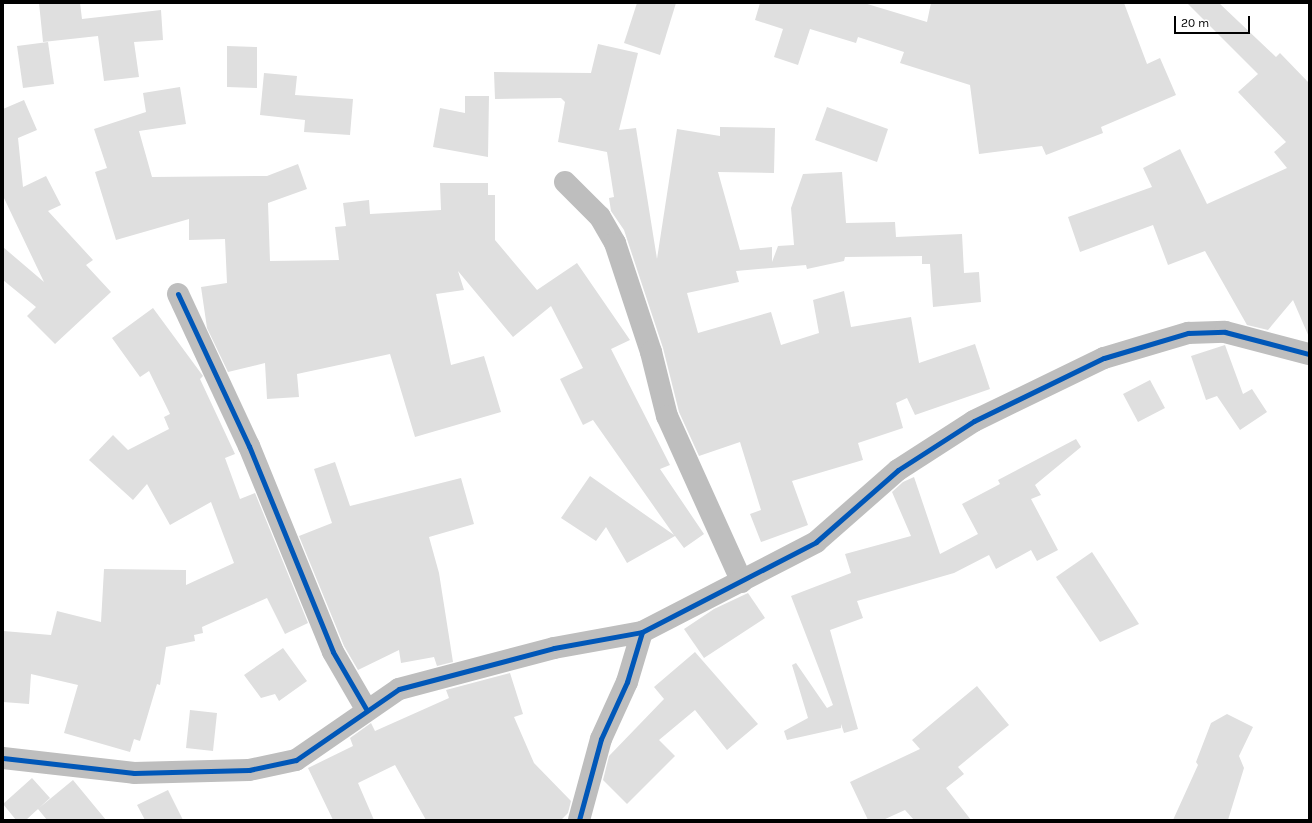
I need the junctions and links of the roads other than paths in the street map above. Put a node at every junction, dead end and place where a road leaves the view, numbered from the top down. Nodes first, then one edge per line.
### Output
1 (565, 182) dead end
2 (178, 294) dead end
3 (1309, 354) edge
4 (742, 582) junction
5 (642, 632) junction
6 (366, 709) junction
7 (3, 758) edge
8 (579, 820) edge

1 - 4 street
2 - 6 street
3 - 4 street
4 - 5 street
5 - 6 street
5 - 8 street
6 - 7 street

